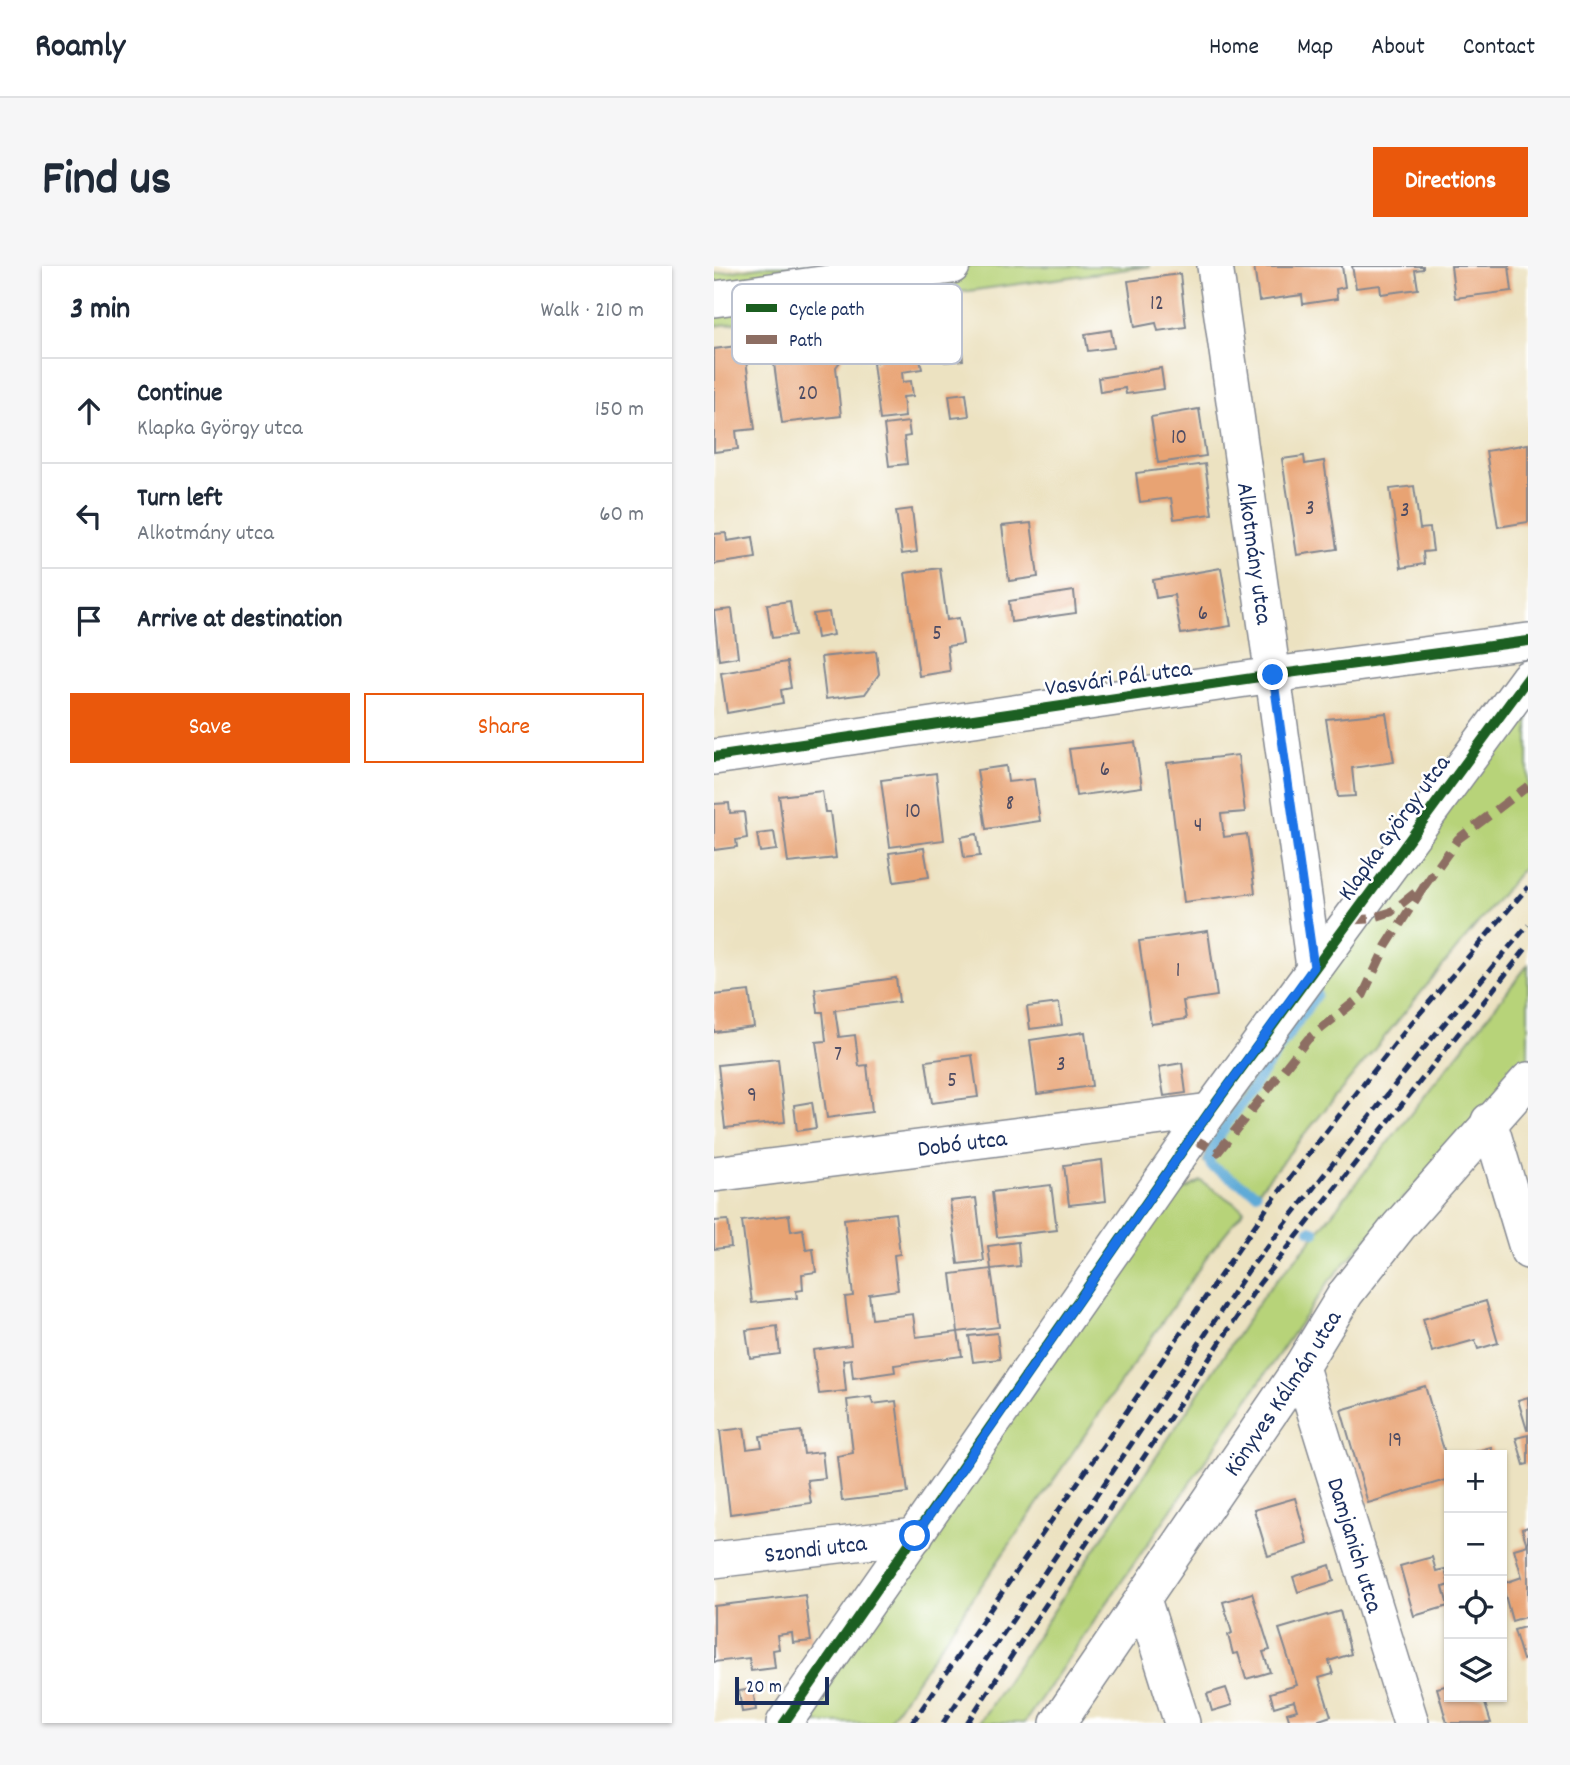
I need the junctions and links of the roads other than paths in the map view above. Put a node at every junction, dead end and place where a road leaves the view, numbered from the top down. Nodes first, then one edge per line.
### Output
1 (952, 266) edge
2 (1215, 266) edge
3 (822, 284) edge
4 (732, 297) edge
5 (714, 299) edge
6 (1528, 641) edge
7 (1273, 675) junction
8 (1528, 678) edge
9 (714, 757) edge
10 (1314, 967) junction
11 (1528, 1080) edge
12 (1210, 1111) junction
13 (1489, 1121) junction
14 (714, 1174) edge
15 (1528, 1251) edge
16 (1301, 1367) junction
17 (915, 1536) junction
18 (714, 1560) edge
19 (1143, 1599) junction
20 (784, 1723) edge
21 (1058, 1723) edge
22 (1182, 1723) edge
23 (1411, 1723) edge

1 - 3 street
2 - 7 street, Alkotmány utca
4 - 5 street
6 - 7 street, Vasvári Pál utca
7 - 9 street, Vasvári Pál utca
7 - 10 street, Alkotmány utca
8 - 10 street, Klapka György utca
10 - 12 street, Klapka György utca
11 - 13 street, Könyves Kálmán utca
12 - 14 street, Dobó utca
12 - 17 street, Klapka György utca
13 - 15 street
13 - 16 street, Könyves Kálmán utca
16 - 19 street, Könyves Kálmán utca
16 - 23 street, Damjanich utca
17 - 18 street, Szondi utca
17 - 20 street, Klapka György utca
19 - 21 street, Könyves Kálmán utca
19 - 22 street

